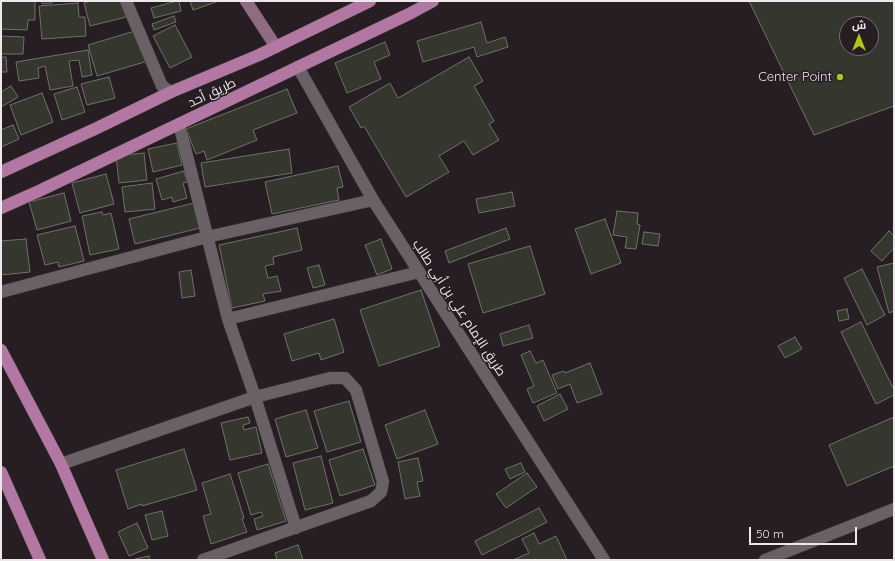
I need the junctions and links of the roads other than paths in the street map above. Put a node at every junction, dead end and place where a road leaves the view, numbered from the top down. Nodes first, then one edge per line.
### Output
1 (126, 1) edge
2 (246, 1) edge
3 (370, 1) edge
4 (433, 1) edge
5 (276, 47) junction
6 (298, 67) junction
7 (171, 92) junction
8 (179, 124) junction
9 (1, 172) edge
10 (373, 200) junction
11 (1, 208) edge
12 (207, 237) junction
13 (419, 272) junction
14 (1, 292) edge
15 (228, 318) junction
16 (1, 350) edge
17 (255, 397) junction
18 (61, 464) junction
19 (1, 472) edge
20 (894, 509) edge
21 (296, 528) junction
22 (40, 560) edge
23 (103, 560) edge
24 (203, 560) edge
25 (604, 560) edge
26 (765, 560) edge

1 - 7 street
2 - 5 street
3 - 5 main road, طريق أحد
4 - 6 main road, طريق أحد
5 - 7 main road, طريق أحد
6 - 8 main road, طريق أحد
6 - 10 street, طريق الإمام علي بن أبي طالب
7 - 9 main road, طريق أحد
8 - 11 main road, طريق أحد
8 - 12 street
10 - 12 street
10 - 13 street, طريق الإمام علي بن أبي طالب
12 - 14 street
12 - 15 street
13 - 15 street
13 - 25 street, طريق الإمام علي بن أبي طالب
15 - 17 street
16 - 18 main road
17 - 18 street
17 - 21 street
17 - 21 street
18 - 23 main road
19 - 22 main road
20 - 26 street
21 - 24 street

